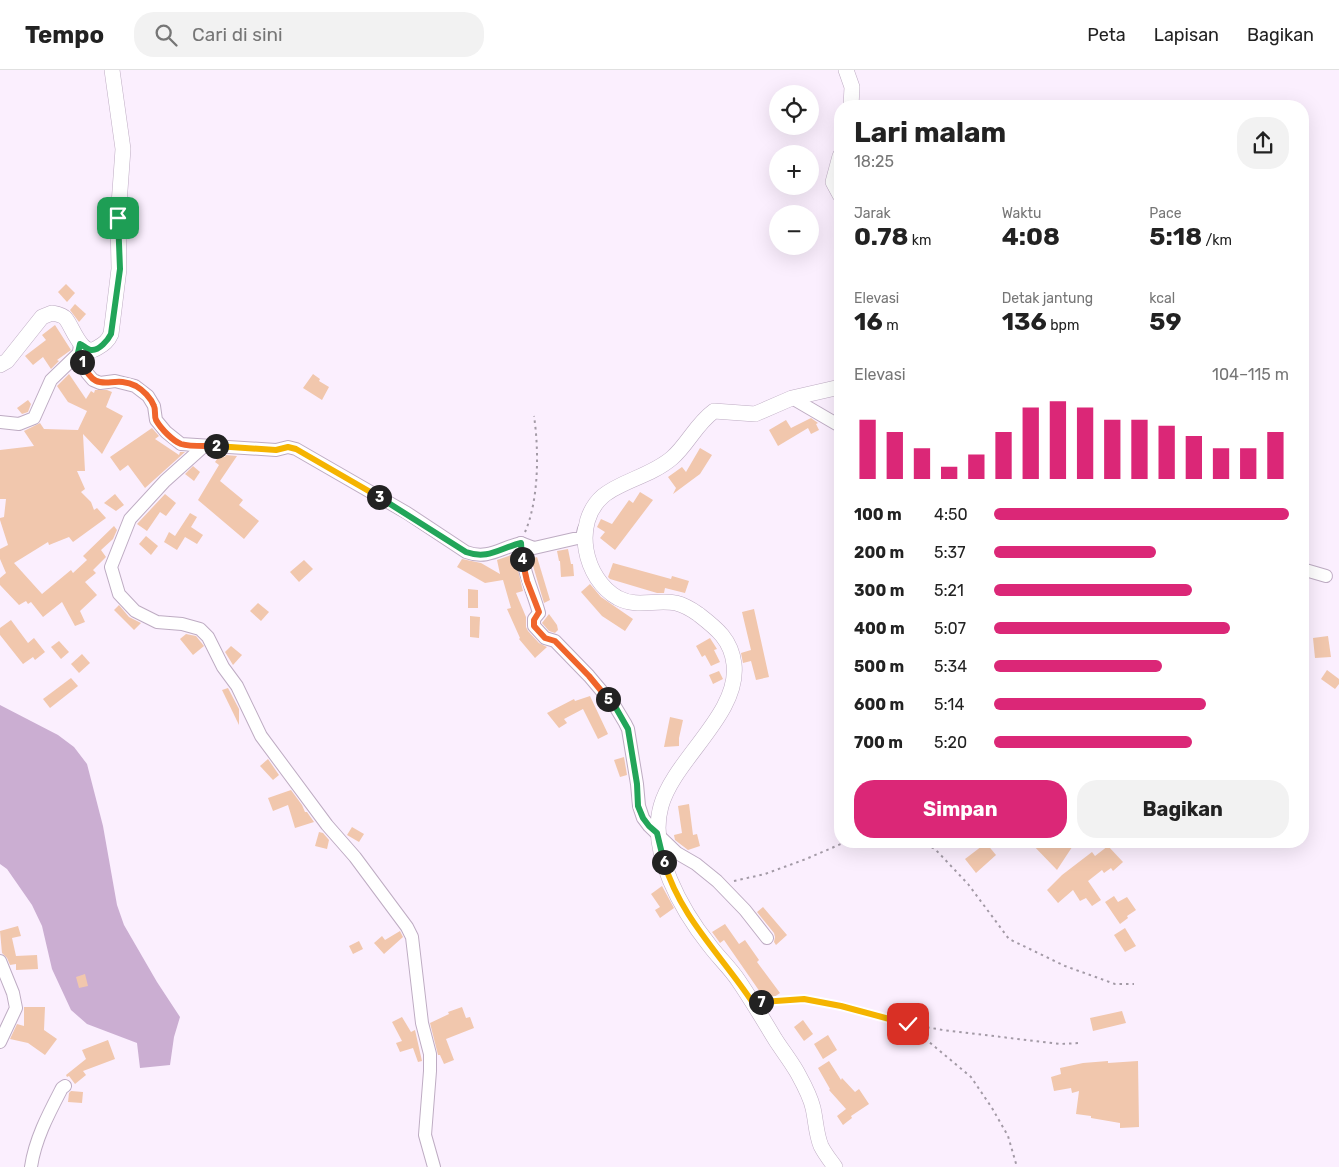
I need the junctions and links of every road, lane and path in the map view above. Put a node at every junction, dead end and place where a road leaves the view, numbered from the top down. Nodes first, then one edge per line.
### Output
1 (112, 70) edge
2 (846, 70) edge
3 (851, 100) edge
4 (79, 348) junction
5 (0, 365) edge
6 (834, 388) edge
7 (792, 398) junction
8 (534, 416) dead end
9 (0, 422) edge
10 (834, 422) edge
11 (204, 446) junction
12 (584, 529) junction
13 (521, 543) junction
14 (1309, 572) edge
15 (1326, 576) dead end
16 (657, 833) junction
17 (834, 847) edge
18 (933, 848) edge
19 (717, 881) junction
20 (767, 938) dead end
21 (0, 961) edge
22 (1134, 984) dead end
23 (753, 1003) junction
24 (908, 1024) junction
25 (0, 1042) edge
26 (1080, 1043) dead end
27 (65, 1086) dead end
28 (31, 1167) edge
29 (434, 1167) edge
30 (835, 1167) edge
31 (1017, 1167) edge

1 - 4 street
2 - 3 street
4 - 5 street
4 - 9 street
4 - 11 street
6 - 7 street
7 - 10 street
7 - 12 street
8 - 13 path
11 - 13 street
11 - 29 street
12 - 13 street
12 - 16 street
13 - 16 street
14 - 15 street
16 - 19 street
16 - 23 street
17 - 19 path
18 - 22 path
19 - 20 street
21 - 25 street
23 - 24 path
23 - 30 street
24 - 26 path
24 - 31 path
27 - 28 street

